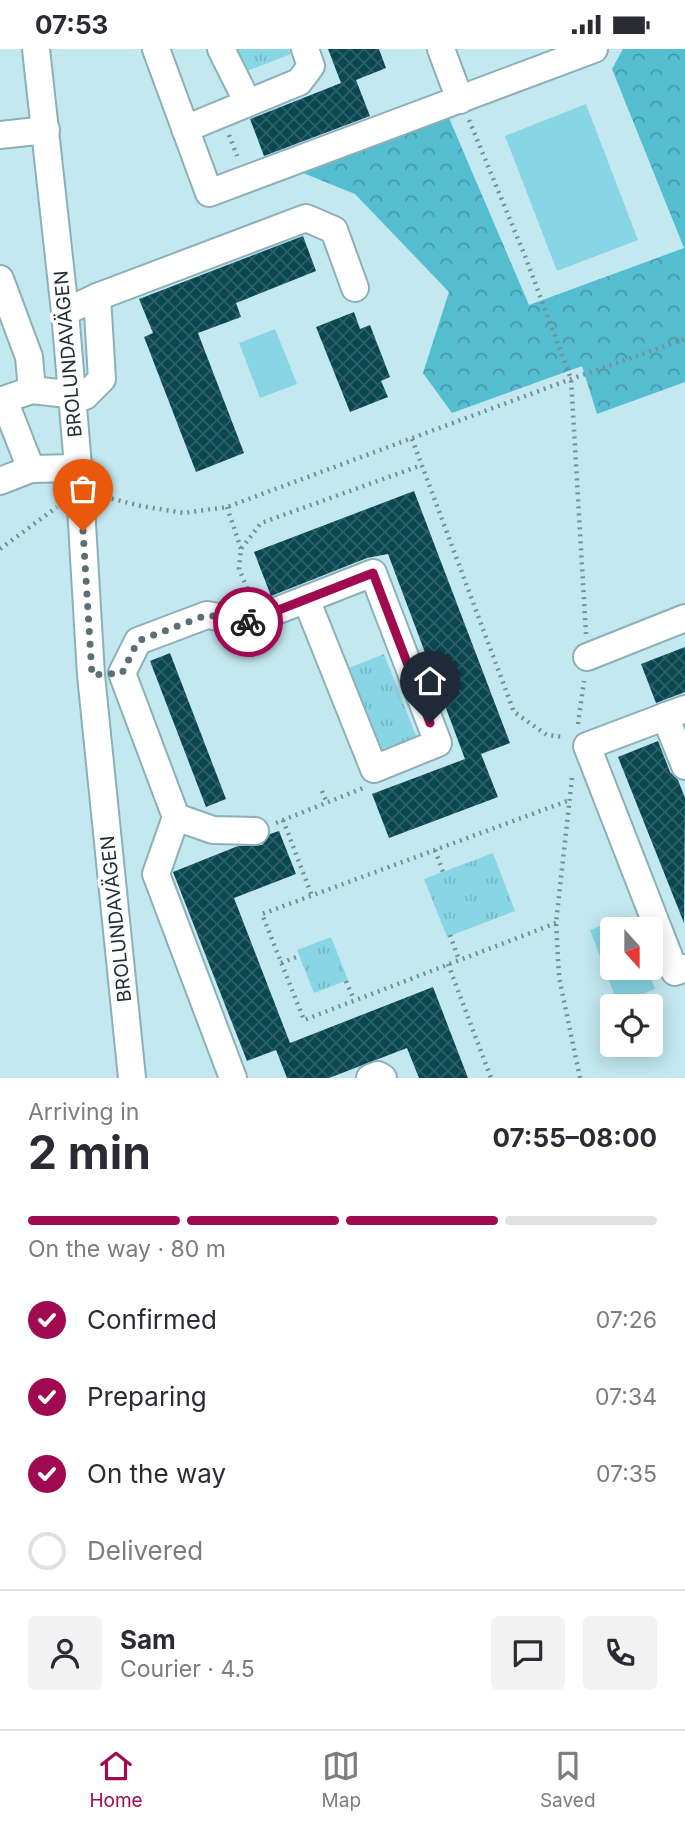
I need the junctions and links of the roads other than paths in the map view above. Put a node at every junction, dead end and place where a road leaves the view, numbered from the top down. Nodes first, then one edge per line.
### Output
1 (36, 49) edge
2 (156, 49) edge
3 (221, 49) edge
4 (305, 49) edge
5 (441, 49) edge
6 (594, 49) edge
7 (460, 100) junction
8 (248, 103) junction
9 (185, 129) junction
10 (46, 130) junction
11 (0, 135) edge
12 (0, 279) edge
13 (355, 288) dead end
14 (97, 297) junction
15 (65, 312) junction
16 (32, 390) junction
17 (72, 395) junction
18 (2, 400) edge
19 (31, 469) junction
20 (79, 479) junction
21 (0, 481) edge
22 (306, 599) junction
23 (685, 618) edge
24 (587, 657) road end
25 (122, 673) junction
26 (92, 675) junction
27 (675, 712) edge
28 (685, 766) edge
29 (176, 817) junction
30 (255, 831) road end
31 (685, 968) edge
32 (132, 1078) edge
33 (233, 1078) edge
34 (370, 1078) edge
35 (383, 1078) edge

1 - 10 street, BROLUNDAVÄGEN
2 - 9 street
3 - 8 street
4 - 8 street
5 - 7 street
6 - 7 street
7 - 9 street
8 - 9 street
10 - 11 street
10 - 15 street, BROLUNDAVÄGEN
12 - 16 street
13 - 14 street
14 - 15 street
14 - 17 street
15 - 17 street, BROLUNDAVÄGEN
16 - 17 street
16 - 18 street
17 - 20 street, BROLUNDAVÄGEN
18 - 19 street
19 - 20 street
19 - 21 street
20 - 26 street, BROLUNDAVÄGEN
22 - 22 street
22 - 25 street
23 - 24 street
25 - 26 street
25 - 29 street
26 - 32 street, BROLUNDAVÄGEN
27 - 28 street
27 - 31 street
29 - 30 street
29 - 33 street
34 - 35 street

